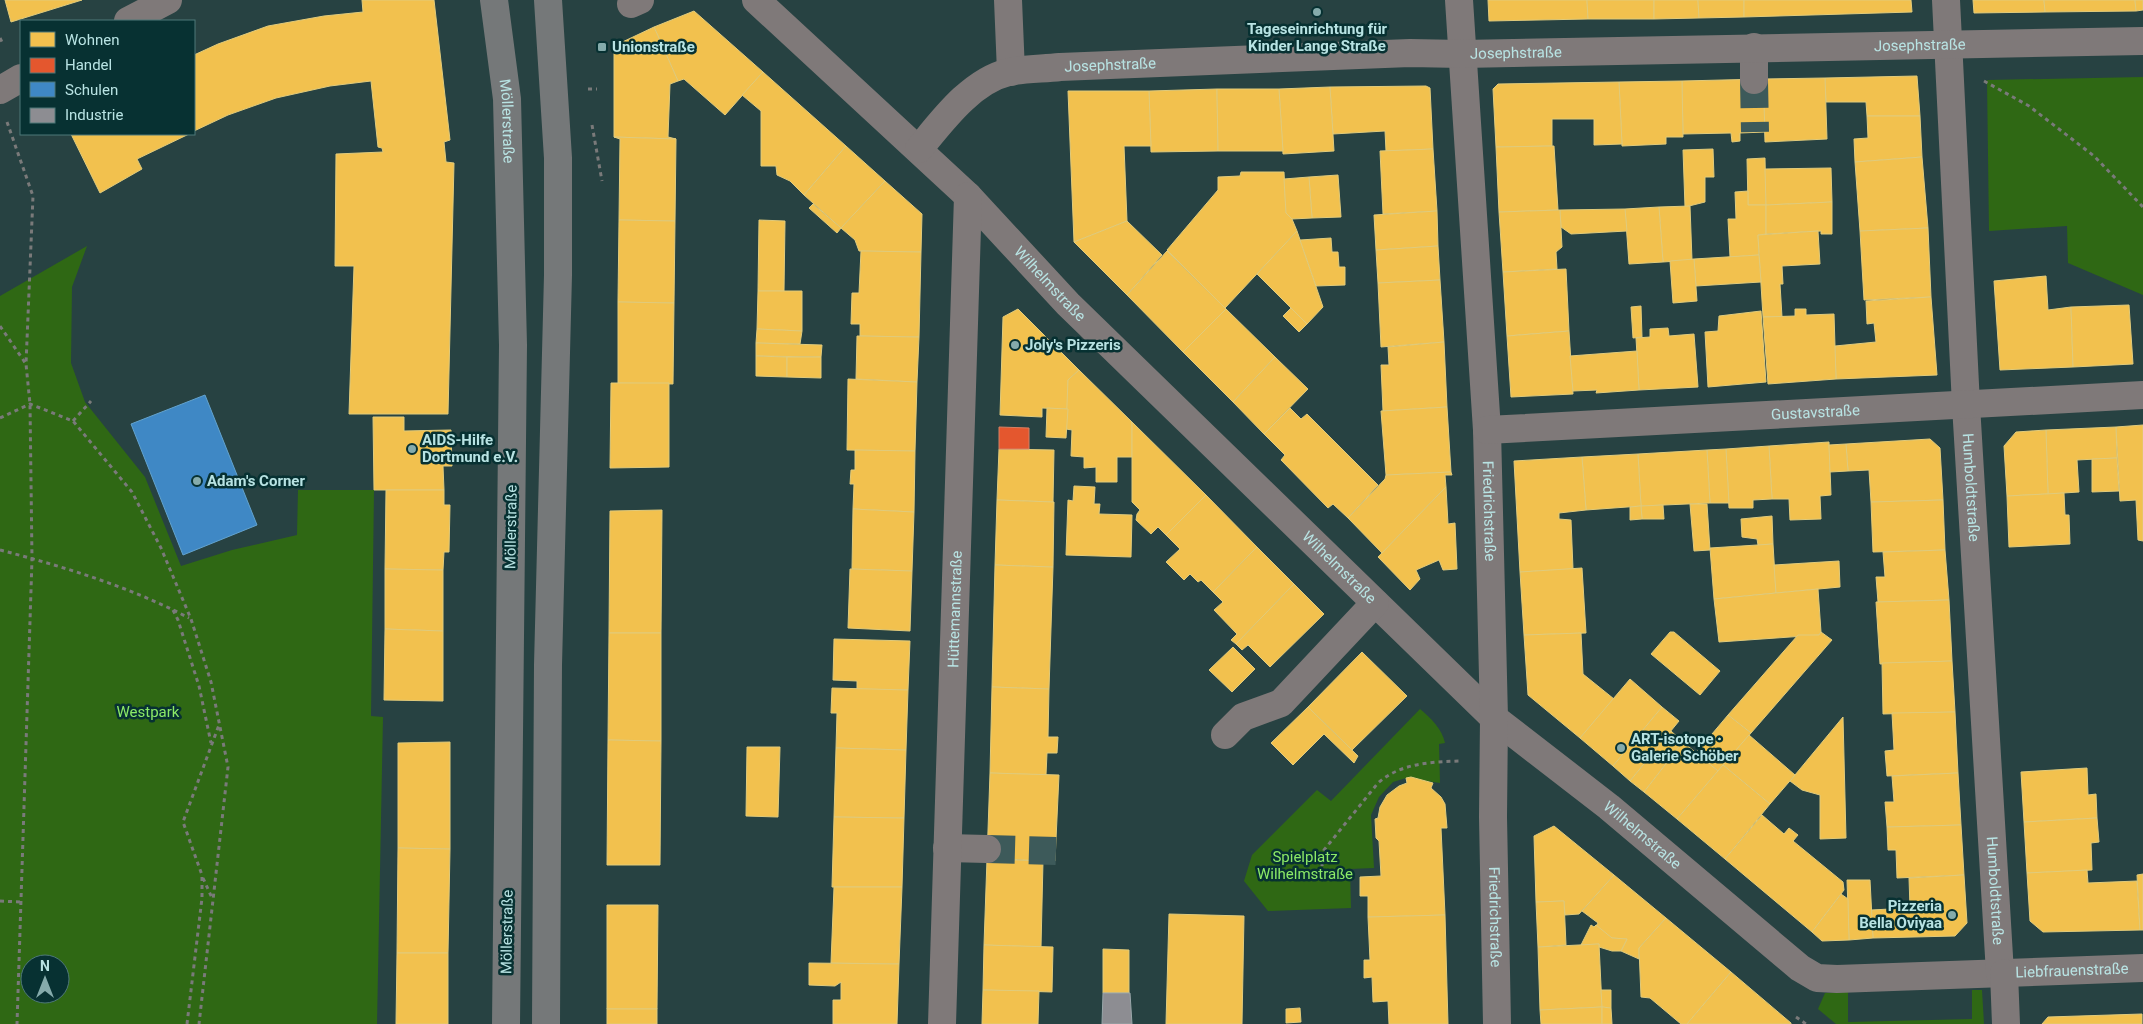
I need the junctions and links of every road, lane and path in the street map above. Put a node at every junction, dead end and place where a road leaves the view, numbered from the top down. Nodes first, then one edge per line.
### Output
1 (168, 0) edge
2 (494, 0) edge
3 (548, 0) edge
4 (756, 0) edge
5 (1008, 0) edge
6 (1459, 0) edge
7 (1946, 0) edge
8 (130, 20) edge
9 (0, 38) edge
10 (2143, 41) edge
11 (1, 43) edge
12 (1754, 48) junction
13 (1462, 54) junction
14 (1949, 56) junction
15 (1011, 72) junction
16 (20, 79) edge
17 (1754, 80) tunnel mouth
18 (585, 89) dead end
19 (597, 89) dead end
20 (0, 90) edge
21 (6, 119) dead end
22 (919, 149) junction
23 (968, 196) junction
24 (2143, 207) edge
25 (0, 326) edge
26 (26, 364) junction
27 (2143, 395) edge
28 (91, 401) dead end
29 (30, 404) junction
30 (1966, 405) junction
31 (0, 418) edge
32 (73, 421) junction
33 (1487, 430) junction
34 (0, 550) edge
35 (32, 558) junction
36 (1376, 603) junction
37 (173, 610) junction
38 (191, 619) junction
39 (1494, 718) junction
40 (220, 725) junction
41 (1225, 735) dead end
42 (211, 745) junction
43 (1494, 760) junction
44 (947, 848) junction
45 (987, 849) tunnel mouth
46 (202, 875) junction
47 (1340, 876) dead end
48 (212, 898) junction
49 (0, 901) edge
50 (21, 902) junction
51 (2143, 968) edge
52 (2002, 973) junction
53 (1796, 1017) dead end
54 (17, 1024) edge
55 (187, 1024) edge
56 (199, 1024) edge
57 (506, 1024) edge
58 (546, 1024) edge
59 (942, 1024) edge
60 (1497, 1024) edge
61 (1806, 1024) edge
62 (2006, 1024) edge

1 - 8 street
2 - 57 main road, Möllerstraße
3 - 58 main road
4 - 22 street, Wilhelmstraße
5 - 15 street
6 - 13 street, Friedrichstraße
7 - 14 street, Humboldtstraße
9 - 11 path
10 - 14 street, Josephstraße
12 - 13 street, Josephstraße
12 - 14 street, Josephstraße
12 - 17 street
13 - 15 street, Josephstraße
13 - 33 street, Friedrichstraße
14 - 24 path
14 - 30 street, Humboldtstraße
15 - 22 street, Josephstraße
16 - 20 street
18 - 19 path
21 - 26 path
22 - 23 street, Wilhelmstraße
23 - 36 street, Wilhelmstraße
23 - 44 street, Hüttemannstraße
25 - 26 path
26 - 29 path
27 - 30 street, Gustavstraße
28 - 32 path
29 - 31 path
29 - 32 path
29 - 35 path
30 - 33 street, Gustavstraße
30 - 52 street, Humboldtstraße
32 - 38 path
33 - 39 street, Friedrichstraße
34 - 35 path
35 - 37 path
35 - 50 path
36 - 39 street, Wilhelmstraße
36 - 41 street
37 - 38 path
37 - 42 path
38 - 40 path
39 - 43 street, Friedrichstraße
39 - 52 street, Wilhelmstraße
40 - 42 path
40 - 48 path
42 - 46 path
43 - 47 path
43 - 60 street, Friedrichstraße
44 - 45 street
44 - 59 street, Hüttemannstraße
46 - 48 path
46 - 55 path
48 - 56 path
49 - 50 path
50 - 54 path
51 - 52 street, Liebfrauenstraße
52 - 62 street, Humboldtstraße
53 - 61 path

